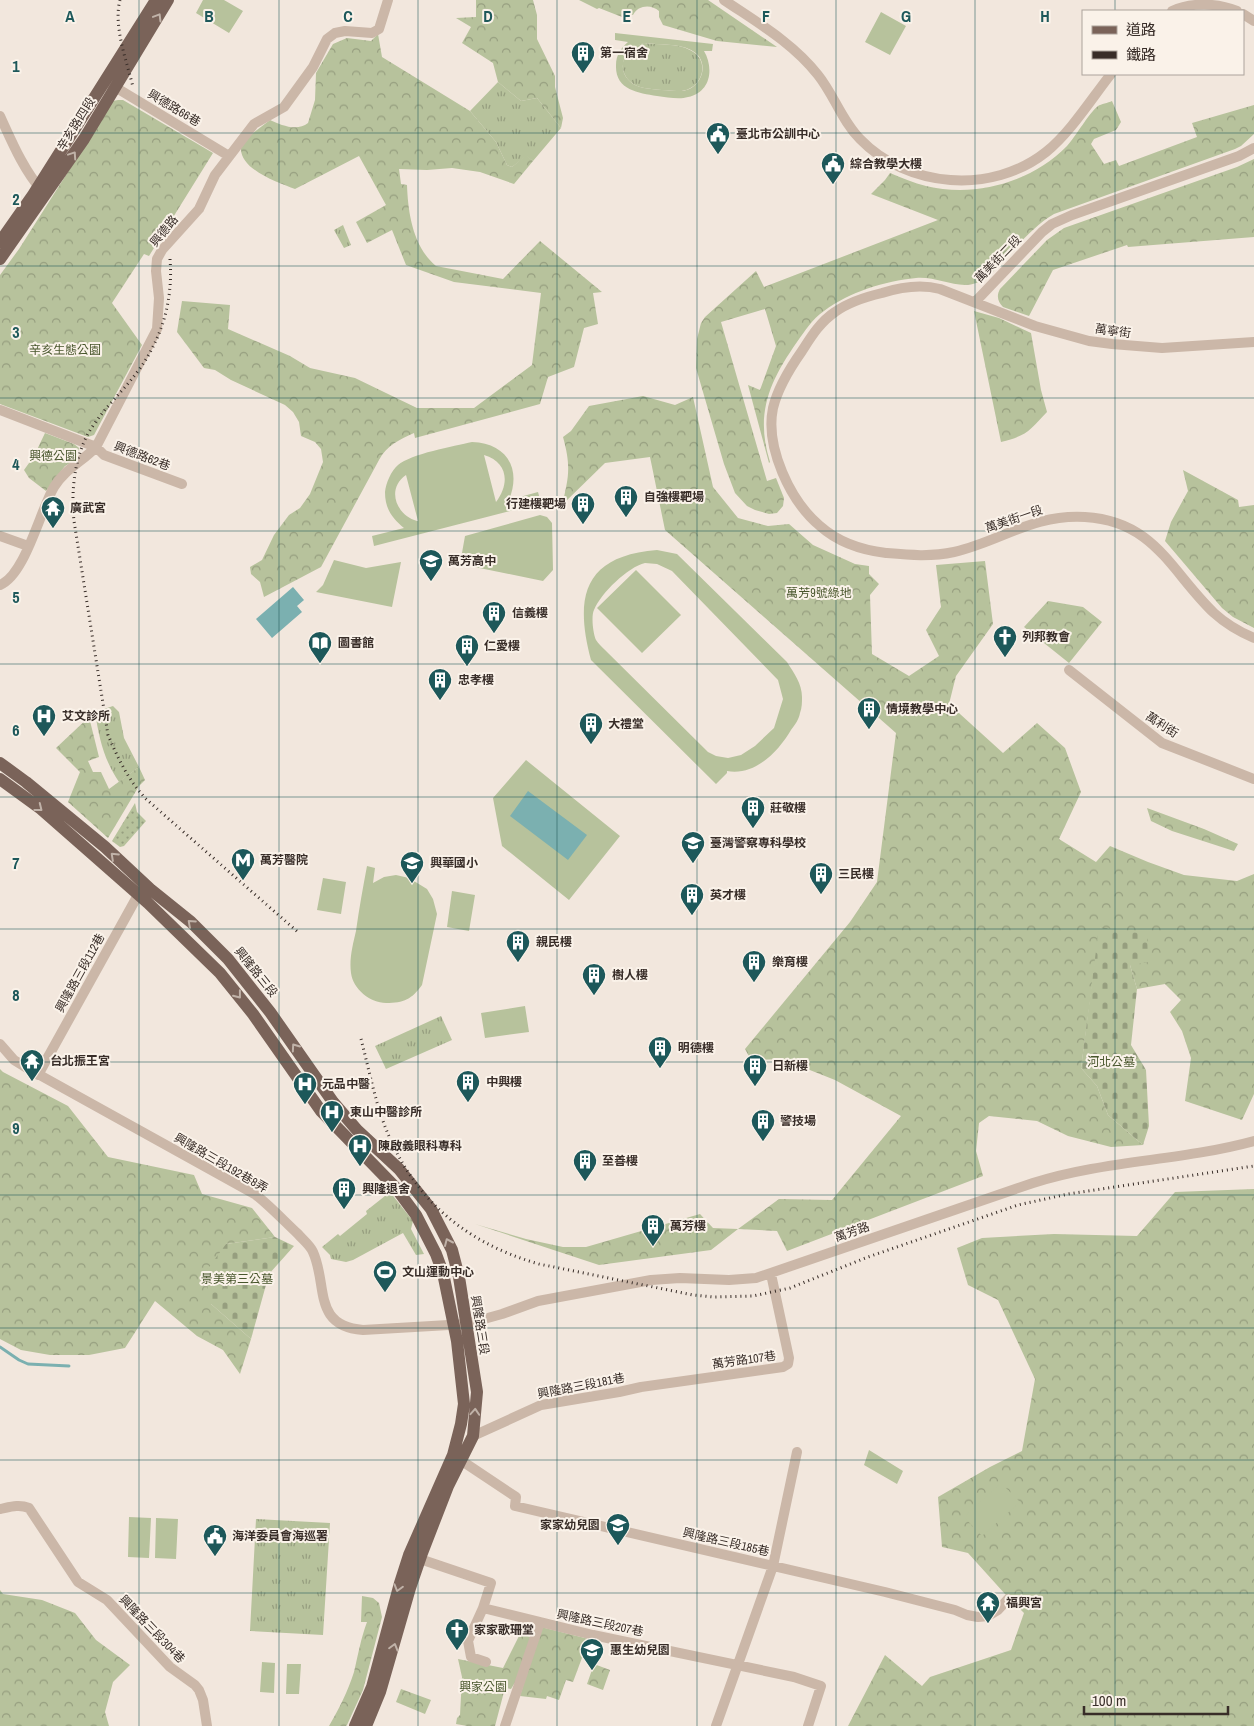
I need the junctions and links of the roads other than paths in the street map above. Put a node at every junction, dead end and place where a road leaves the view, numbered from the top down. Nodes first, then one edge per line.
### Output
1 (156, 0) edge
2 (168, 0) edge
3 (388, 0) edge
4 (724, 0) edge
5 (1175, 10) edge
6 (1232, 10) edge
7 (1110, 75) edge
8 (110, 84) junction
9 (0, 116) edge
10 (1254, 148) edge
11 (229, 156) junction
12 (41, 191) junction
13 (0, 242) edge
14 (0, 259) edge
15 (975, 302) junction
16 (1254, 342) edge
17 (0, 410) edge
18 (96, 447) junction
19 (182, 484) dead end
20 (810, 517) joint
21 (0, 536) edge
22 (28, 546) junction
23 (0, 585) edge
24 (1254, 638) edge
25 (1068, 670) dead end
26 (0, 762) edge
27 (0, 779) edge
28 (1254, 779) edge
29 (150, 889) junction
30 (138, 895) junction
31 (0, 1044) edge
32 (38, 1075) junction
33 (1254, 1141) edge
34 (771, 1274) junction
35 (460, 1324) junction
36 (641, 1387) joint
37 (473, 1436) junction
38 (797, 1452) dead end
39 (458, 1457) junction
40 (0, 1509) edge
41 (414, 1557) junction
42 (773, 1566) junction
43 (1008, 1599) dead end
44 (483, 1608) junction
45 (540, 1622) junction
46 (486, 1662) dead end
47 (738, 1665) junction
48 (207, 1726) edge
49 (355, 1726) edge
50 (366, 1726) edge
51 (505, 1726) edge
52 (716, 1726) edge
53 (808, 1726) edge

1 - 8 main road, 辛亥路四段
8 -> 2 main road, 辛亥路四段
3 - 11 street, 興德路
4 - 7 street
5 - 6 street
8 - 11 street, 興德路66巷
8 - 12 main road, 辛亥路四段
9 - 12 street
10 - 15 street, 萬美街二段
11 - 18 street, 興德路
12 - 13 main road, 辛亥路四段
12 - 14 main road, 辛亥路四段
15 - 16 street, 萬寧街
15 - 20 street, 萬美街二段
17 - 18 street, 興德路62巷
18 - 19 street, 興德路62巷
18 - 22 street, 興德路
20 - 24 street, 萬美街一段
21 - 22 street
22 - 23 street, 興德路
25 - 28 street, 萬利街
29 -> 26 main road, 興隆路三段
27 -> 30 main road, 興隆路三段
29 - 30 street
35 -> 29 main road, 興隆路三段
30 - 32 street, 興隆路三段112巷
30 -> 35 main road, 興隆路三段
31 - 32 street, 興隆路三段192巷8弄
32 - 35 street, 興隆路三段192巷8弄
33 - 34 street, 萬芳路
34 - 35 street, 萬芳路
34 - 36 street, 萬芳路107巷
37 -> 35 main road, 興隆路三段
35 - 39 main road, 興隆路三段
36 - 37 street, 興隆路三段181巷
37 - 39 main road, 興隆路三段
38 - 42 street
39 - 41 main road, 興隆路三段
39 - 42 street, 興隆路三段185巷
40 - 48 street, 興隆路三段304巷
41 - 44 street
41 -> 49 main road, 興隆路三段
50 -> 41 main road, 興隆路三段
42 - 43 street, 興隆路三段185巷
42 - 47 street
44 - 45 street, 興隆路三段207巷
44 - 46 street
45 - 47 street, 興隆路三段207巷
45 - 51 street
47 - 52 street
47 - 53 street, 興隆路三段207巷

